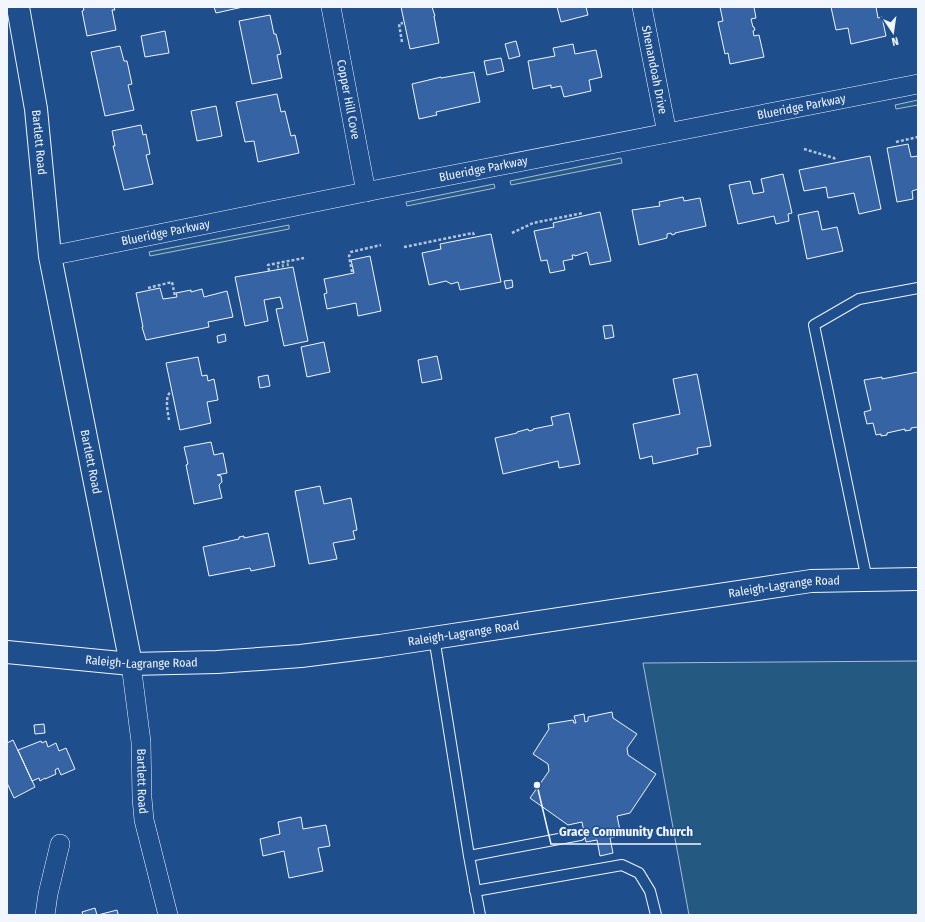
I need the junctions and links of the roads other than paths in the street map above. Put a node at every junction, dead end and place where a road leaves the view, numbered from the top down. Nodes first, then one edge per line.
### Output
1 (18, 7) edge
2 (331, 7) edge
3 (642, 7) edge
4 (918, 84) edge
5 (667, 133) junction
6 (366, 192) junction
7 (50, 256) junction
8 (918, 288) edge
9 (918, 579) edge
10 (867, 580) junction
11 (434, 637) junction
12 (7, 652) edge
13 (131, 664) junction
14 (580, 835) dead end
15 (60, 844) dead end
16 (469, 856) junction
17 (476, 891) junction
18 (45, 915) edge
19 (168, 915) edge
20 (480, 915) edge
21 (656, 915) edge

1 - 7 main road, Bartlett Road
2 - 6 street, Copper Hill Cove
3 - 5 street, Shenandoah Drive
4 - 5 street, Blueridge Parkway
5 - 6 street, Blueridge Parkway
6 - 7 street, Blueridge Parkway
7 - 13 main road, Bartlett Road
8 - 10 lane
9 - 10 main road, Raleigh-Lagrange Road
10 - 11 main road, Raleigh-Lagrange Road
11 - 13 main road, Raleigh-Lagrange Road
11 - 16 lane
12 - 13 main road, Raleigh-Lagrange Road
13 - 19 street, Bartlett Road
14 - 16 lane
15 - 18 street
16 - 17 lane
17 - 20 lane
17 - 21 lane

